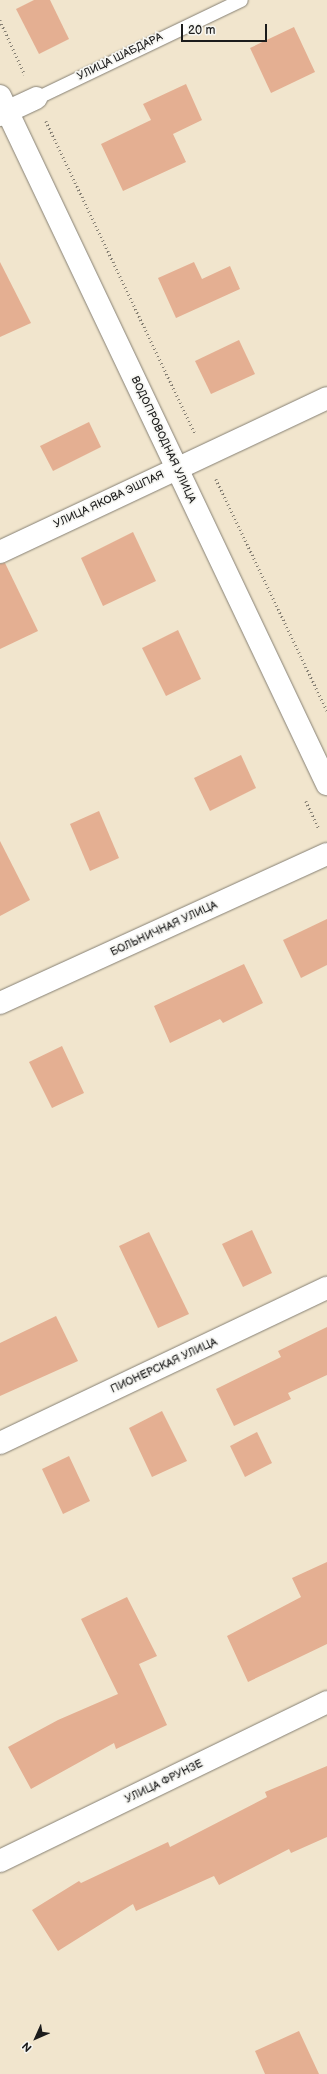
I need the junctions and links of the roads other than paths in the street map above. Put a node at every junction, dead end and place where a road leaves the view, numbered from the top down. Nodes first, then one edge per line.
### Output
1 (241, 0) edge
2 (36, 98) joint
3 (2, 107) edge
4 (327, 398) edge
5 (177, 468) junction
6 (0, 552) edge
7 (327, 784) edge
8 (327, 854) edge
9 (0, 1003) edge
10 (327, 1288) edge
11 (0, 1443) edge
12 (327, 1702) edge
13 (0, 1861) edge

1 - 2 lane, УЛИЦА ШАБДАРА
2 - 3 street, УЛИЦА ШАБДАРА
3 - 5 street, ВОДОПРОВОДНАЯ УЛИЦА
4 - 5 street, УЛИЦА ЯКОВА ЭШПАЯ
5 - 6 street, УЛИЦА ЯКОВА ЭШПАЯ
5 - 7 street, ВОДОПРОВОДНАЯ УЛИЦА
8 - 9 street, БОЛЬНИЧНАЯ УЛИЦА
10 - 11 street, ПИОНЕРСКАЯ УЛИЦА
12 - 13 street, УЛИЦА ФРУНЗЕ

